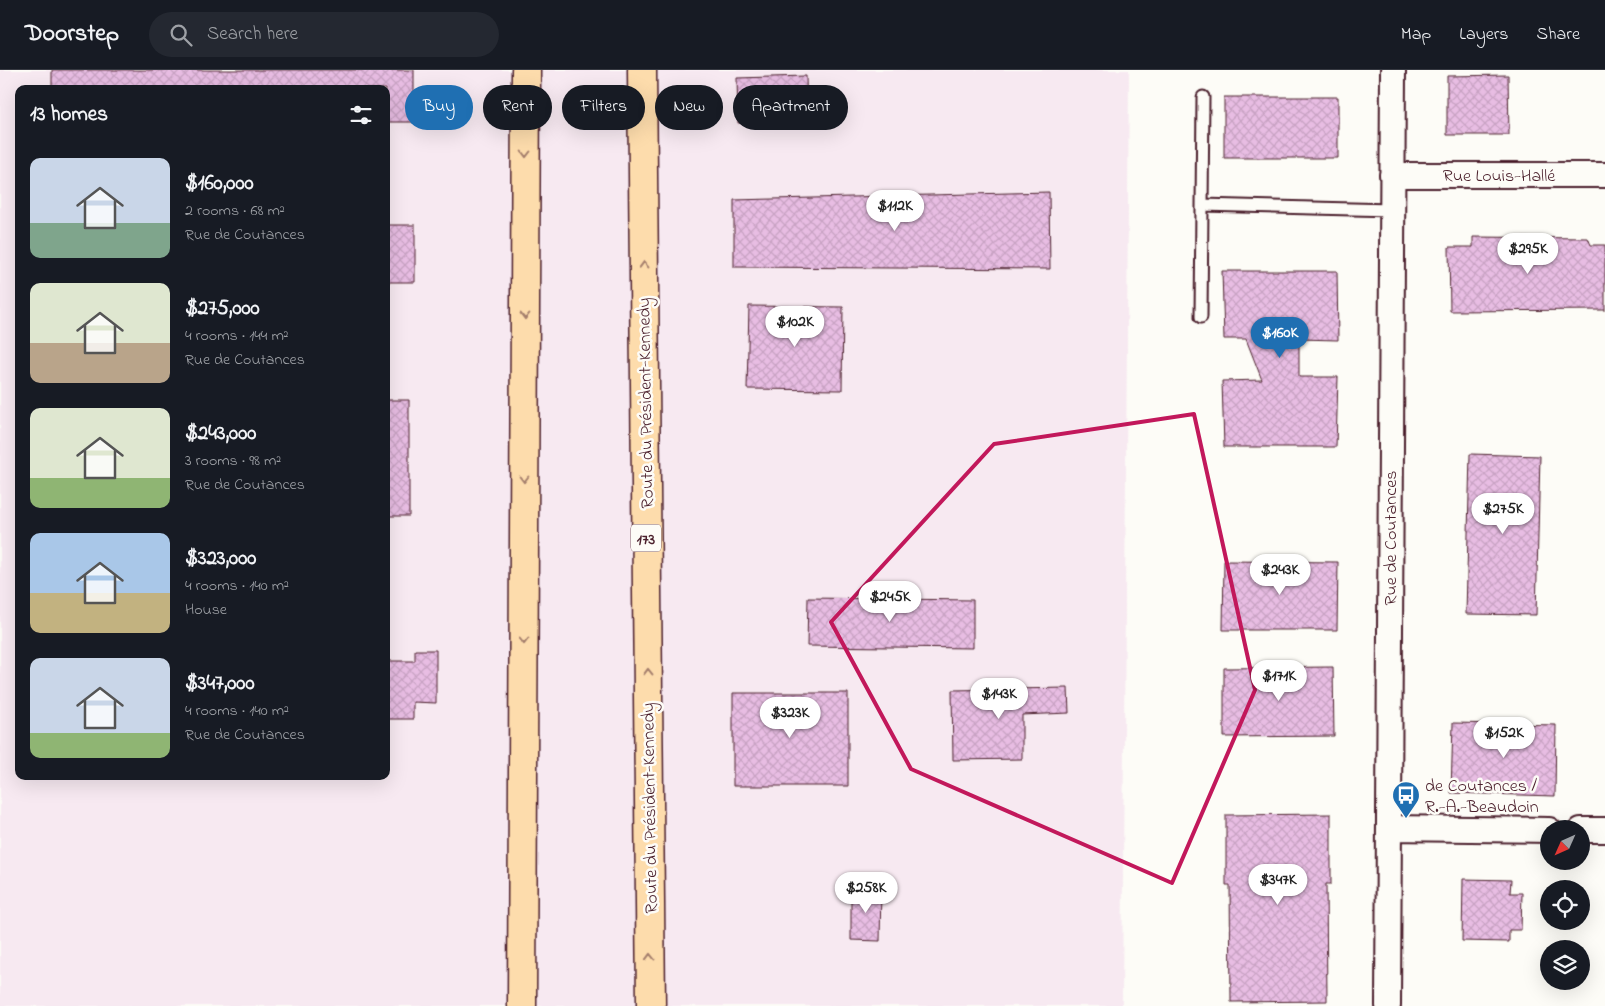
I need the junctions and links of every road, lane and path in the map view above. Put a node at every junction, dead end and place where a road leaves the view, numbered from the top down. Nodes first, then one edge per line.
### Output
1 (526, 70) edge
2 (642, 70) edge
3 (1393, 70) edge
4 (1203, 97) dead end
5 (1392, 175) junction
6 (1605, 175) edge
7 (1202, 204) junction
8 (1392, 210) junction
9 (1202, 317) dead end
10 (1389, 828) junction
11 (1540, 830) edge
12 (1590, 830) edge
13 (1605, 830) edge
14 (522, 1006) edge
15 (651, 1006) edge
16 (1388, 1006) edge

1 -> 14 main road
15 -> 2 main road, Route du Président-Kennedy / 173
3 - 5 street, Rue de Coutances
4 - 7 lane
5 - 6 street, Rue Louis-Hallé
5 - 8 street, Rue de Coutances
7 - 8 lane
7 - 9 lane
8 - 10 street, Rue de Coutances
10 - 11 street
10 - 16 street, Rue de Coutances
12 - 13 street

